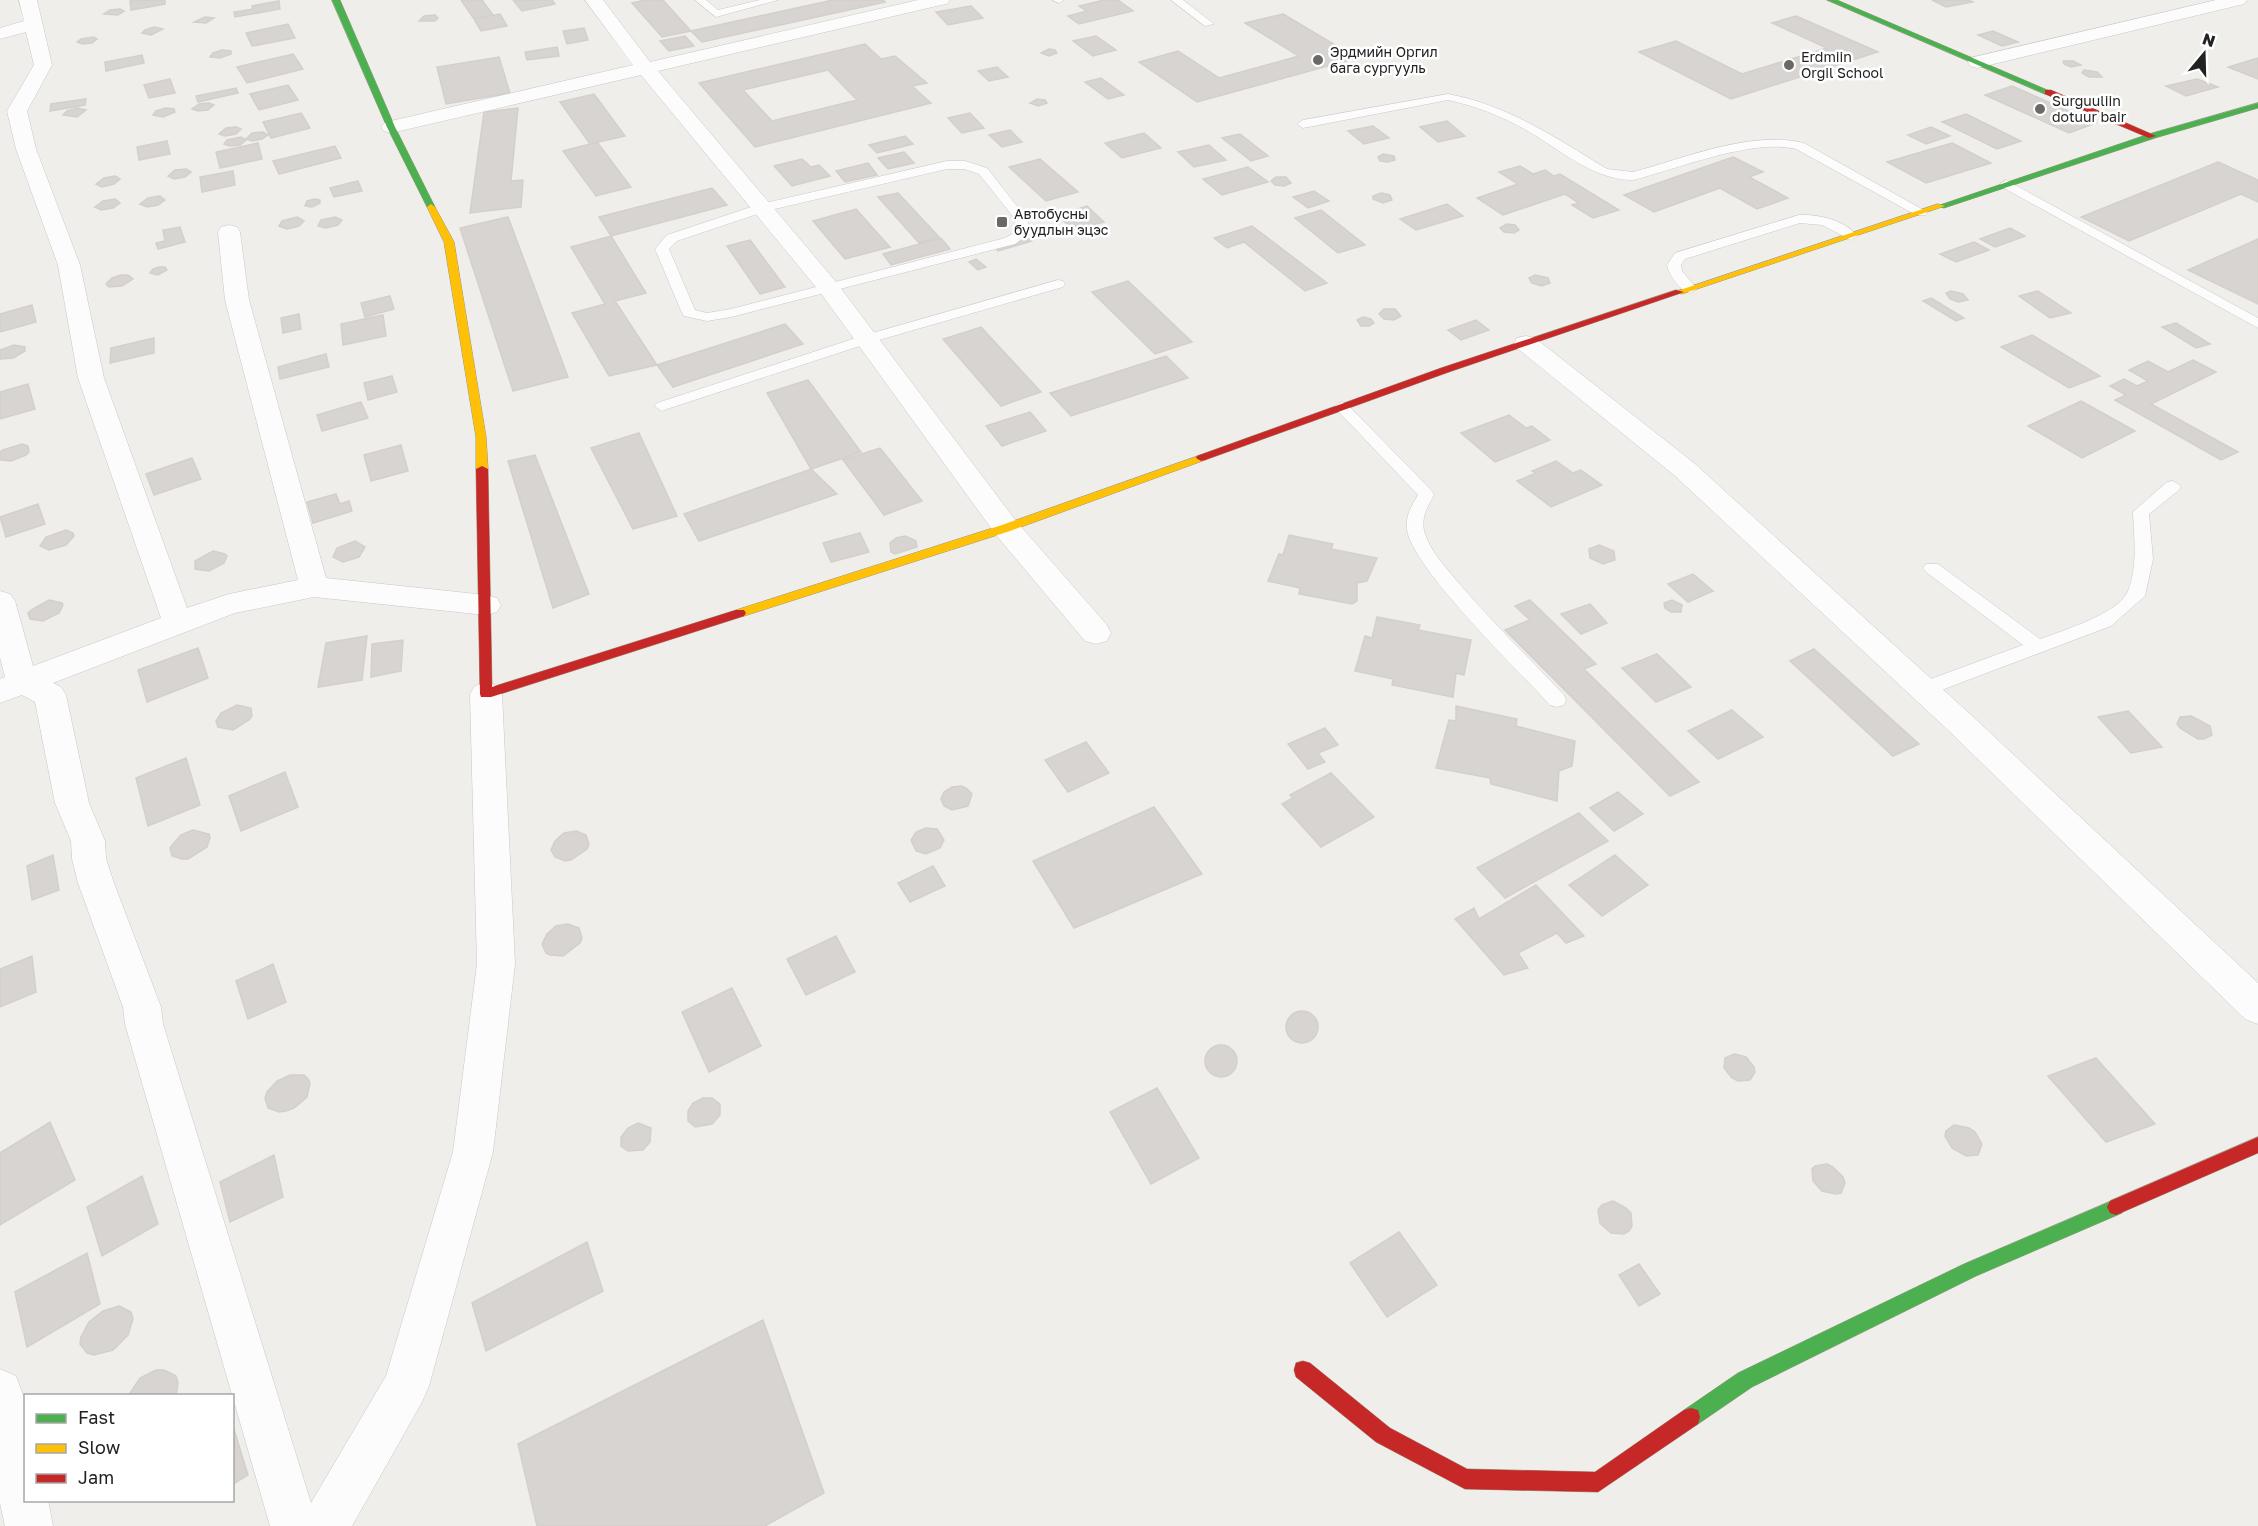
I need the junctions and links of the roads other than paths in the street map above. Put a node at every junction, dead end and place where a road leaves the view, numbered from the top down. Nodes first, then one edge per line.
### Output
1 (28, 0) edge
2 (336, 0) edge
3 (594, 0) edge
4 (700, 0) edge
5 (773, 0) edge
6 (940, 0) edge
7 (1176, 0) edge
8 (1831, 0) edge
9 (2238, 0) edge
10 (33, 24) junction
11 (1209, 24) dead end
12 (0, 34) edge
13 (1977, 62) junction
14 (645, 68) junction
15 (2258, 105) edge
16 (1303, 124) dead end
17 (391, 127) junction
18 (2152, 136) junction
19 (2006, 184) junction
20 (762, 208) junction
21 (1921, 213) junction
22 (229, 232) dead end
23 (1851, 236) junction
24 (1058, 284) dead end
25 (828, 287) junction
26 (1690, 289) junction
27 (2258, 324) edge
28 (867, 339) junction
29 (1526, 343) junction
30 (662, 406) dead end
31 (1342, 407) junction
32 (2173, 486) dead end
33 (1006, 528) junction
34 (1932, 568) dead end
35 (314, 587) junction
36 (0, 601) edge
37 (486, 605) junction
38 (178, 624) junction
39 (1096, 633) dead end
40 (2038, 647) junction
41 (11, 687) edge
42 (1924, 689) junction
43 (486, 693) junction
44 (1557, 700) dead end
45 (2258, 1007) edge
46 (2258, 1146) edge
47 (1303, 1370) dead end
48 (0, 1392) edge
49 (29, 1526) edge
50 (294, 1526) edge
51 (325, 1526) edge

1 - 10 street
2 - 17 street
3 - 14 street
4 - 5 lane
6 - 14 street
7 - 11 lane
8 - 13 street
9 - 13 street
10 - 12 street
10 - 38 street
13 - 18 street
14 - 17 street
14 - 20 street
15 - 18 street
16 - 21 lane
17 - 37 street
18 - 19 street
19 - 21 street
19 - 27 lane
20 - 25 street
20 - 25 lane
20 - 25 lane
21 - 23 street
22 - 35 street
23 - 26 street
23 - 26 lane
24 - 28 lane
25 - 28 street
26 - 29 street
28 - 30 lane
28 - 33 street
29 - 31 street
29 - 42 street
31 - 33 street
31 - 44 lane
32 - 40 lane
33 - 39 street
33 - 43 street
34 - 40 lane
35 - 37 street
35 - 38 street
36 - 41 street
37 - 43 street
38 - 41 street
40 - 42 lane
41 - 50 street
42 - 45 street
43 - 51 street
46 - 47 street
48 - 49 street

